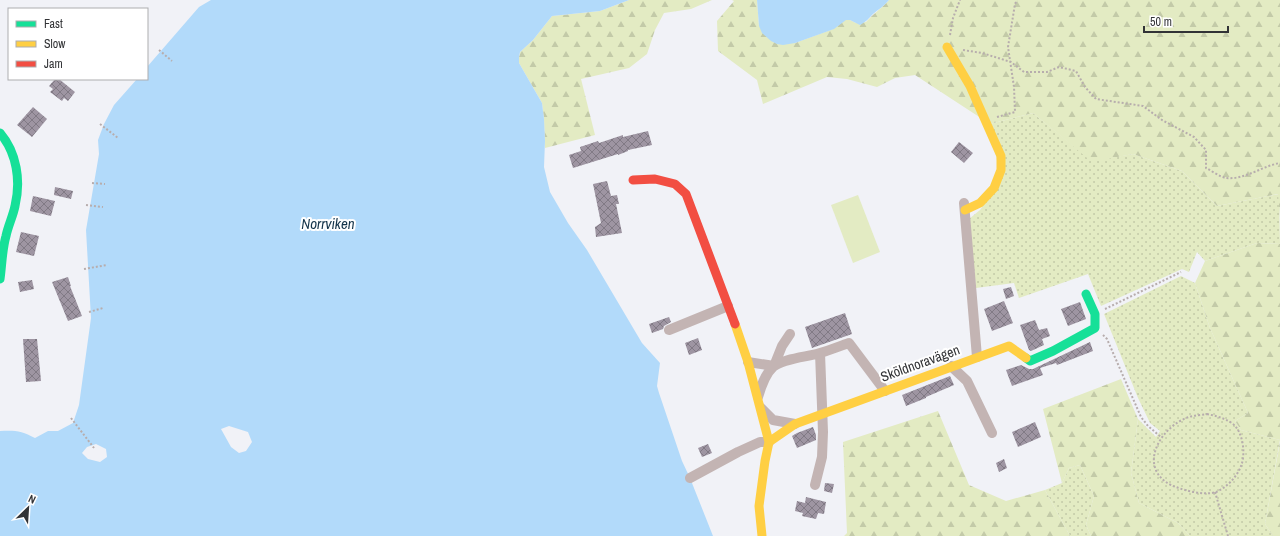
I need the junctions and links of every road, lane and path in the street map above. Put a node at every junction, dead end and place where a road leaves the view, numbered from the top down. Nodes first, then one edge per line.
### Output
1 (960, 0) edge
2 (1017, 0) edge
3 (947, 47) junction
4 (160, 50) dead end
5 (172, 61) dead end
6 (1011, 62) junction
7 (985, 120) junction
8 (100, 124) dead end
9 (0, 133) edge
10 (118, 138) dead end
11 (1280, 163) edge
12 (633, 180) dead end
13 (92, 183) dead end
14 (105, 184) dead end
15 (86, 205) dead end
16 (103, 207) dead end
17 (965, 207) joint
18 (108, 265) dead end
19 (84, 269) dead end
20 (1181, 272) dead end
21 (0, 279) edge
22 (1086, 294) dead end
23 (728, 306) junction
24 (103, 308) dead end
25 (89, 312) dead end
26 (1095, 314) junction
27 (1095, 328) junction
28 (669, 330) dead end
29 (790, 334) dead end
30 (820, 353) junction
31 (977, 357) junction
32 (748, 362) junction
33 (774, 366) junction
34 (951, 366) junction
35 (885, 391) junction
36 (758, 397) junction
37 (761, 408) junction
38 (822, 414) junction
39 (71, 418) dead end
40 (795, 424) junction
41 (992, 433) dead end
42 (1161, 437) junction
43 (769, 442) junction
44 (94, 448) dead end
45 (690, 478) dead end
46 (815, 485) dead end
47 (1215, 492) junction
48 (762, 536) edge
49 (1228, 536) edge

1 - 3 path
2 - 6 path
3 - 6 path
3 - 7 street
4 - 5 path
6 - 7 path
6 - 11 path
7 - 17 street
8 - 10 path
9 - 21 street
12 - 23 street
13 - 14 path
15 - 16 path
17 - 31 street, Sköldnoravägen
18 - 19 path
20 - 26 path
22 - 26 street
23 - 28 street
23 - 32 street
24 - 25 path
26 - 27 street
27 - 31 street
27 - 42 path
29 - 33 street
30 - 33 street
30 - 35 street
30 - 38 street
31 - 34 street, Sköldnoravägen
32 - 33 street
32 - 36 street
33 - 36 street
34 - 35 street, Sköldnoravägen
34 - 41 street
35 - 38 street, Sköldnoravägen
36 - 37 street
37 - 40 street
37 - 43 street
38 - 40 street, Sköldnoravägen
38 - 46 street
39 - 44 path
40 - 43 street, Sköldnoravägen
42 - 47 path
42 - 47 path
43 - 45 street
43 - 48 street
47 - 49 path

